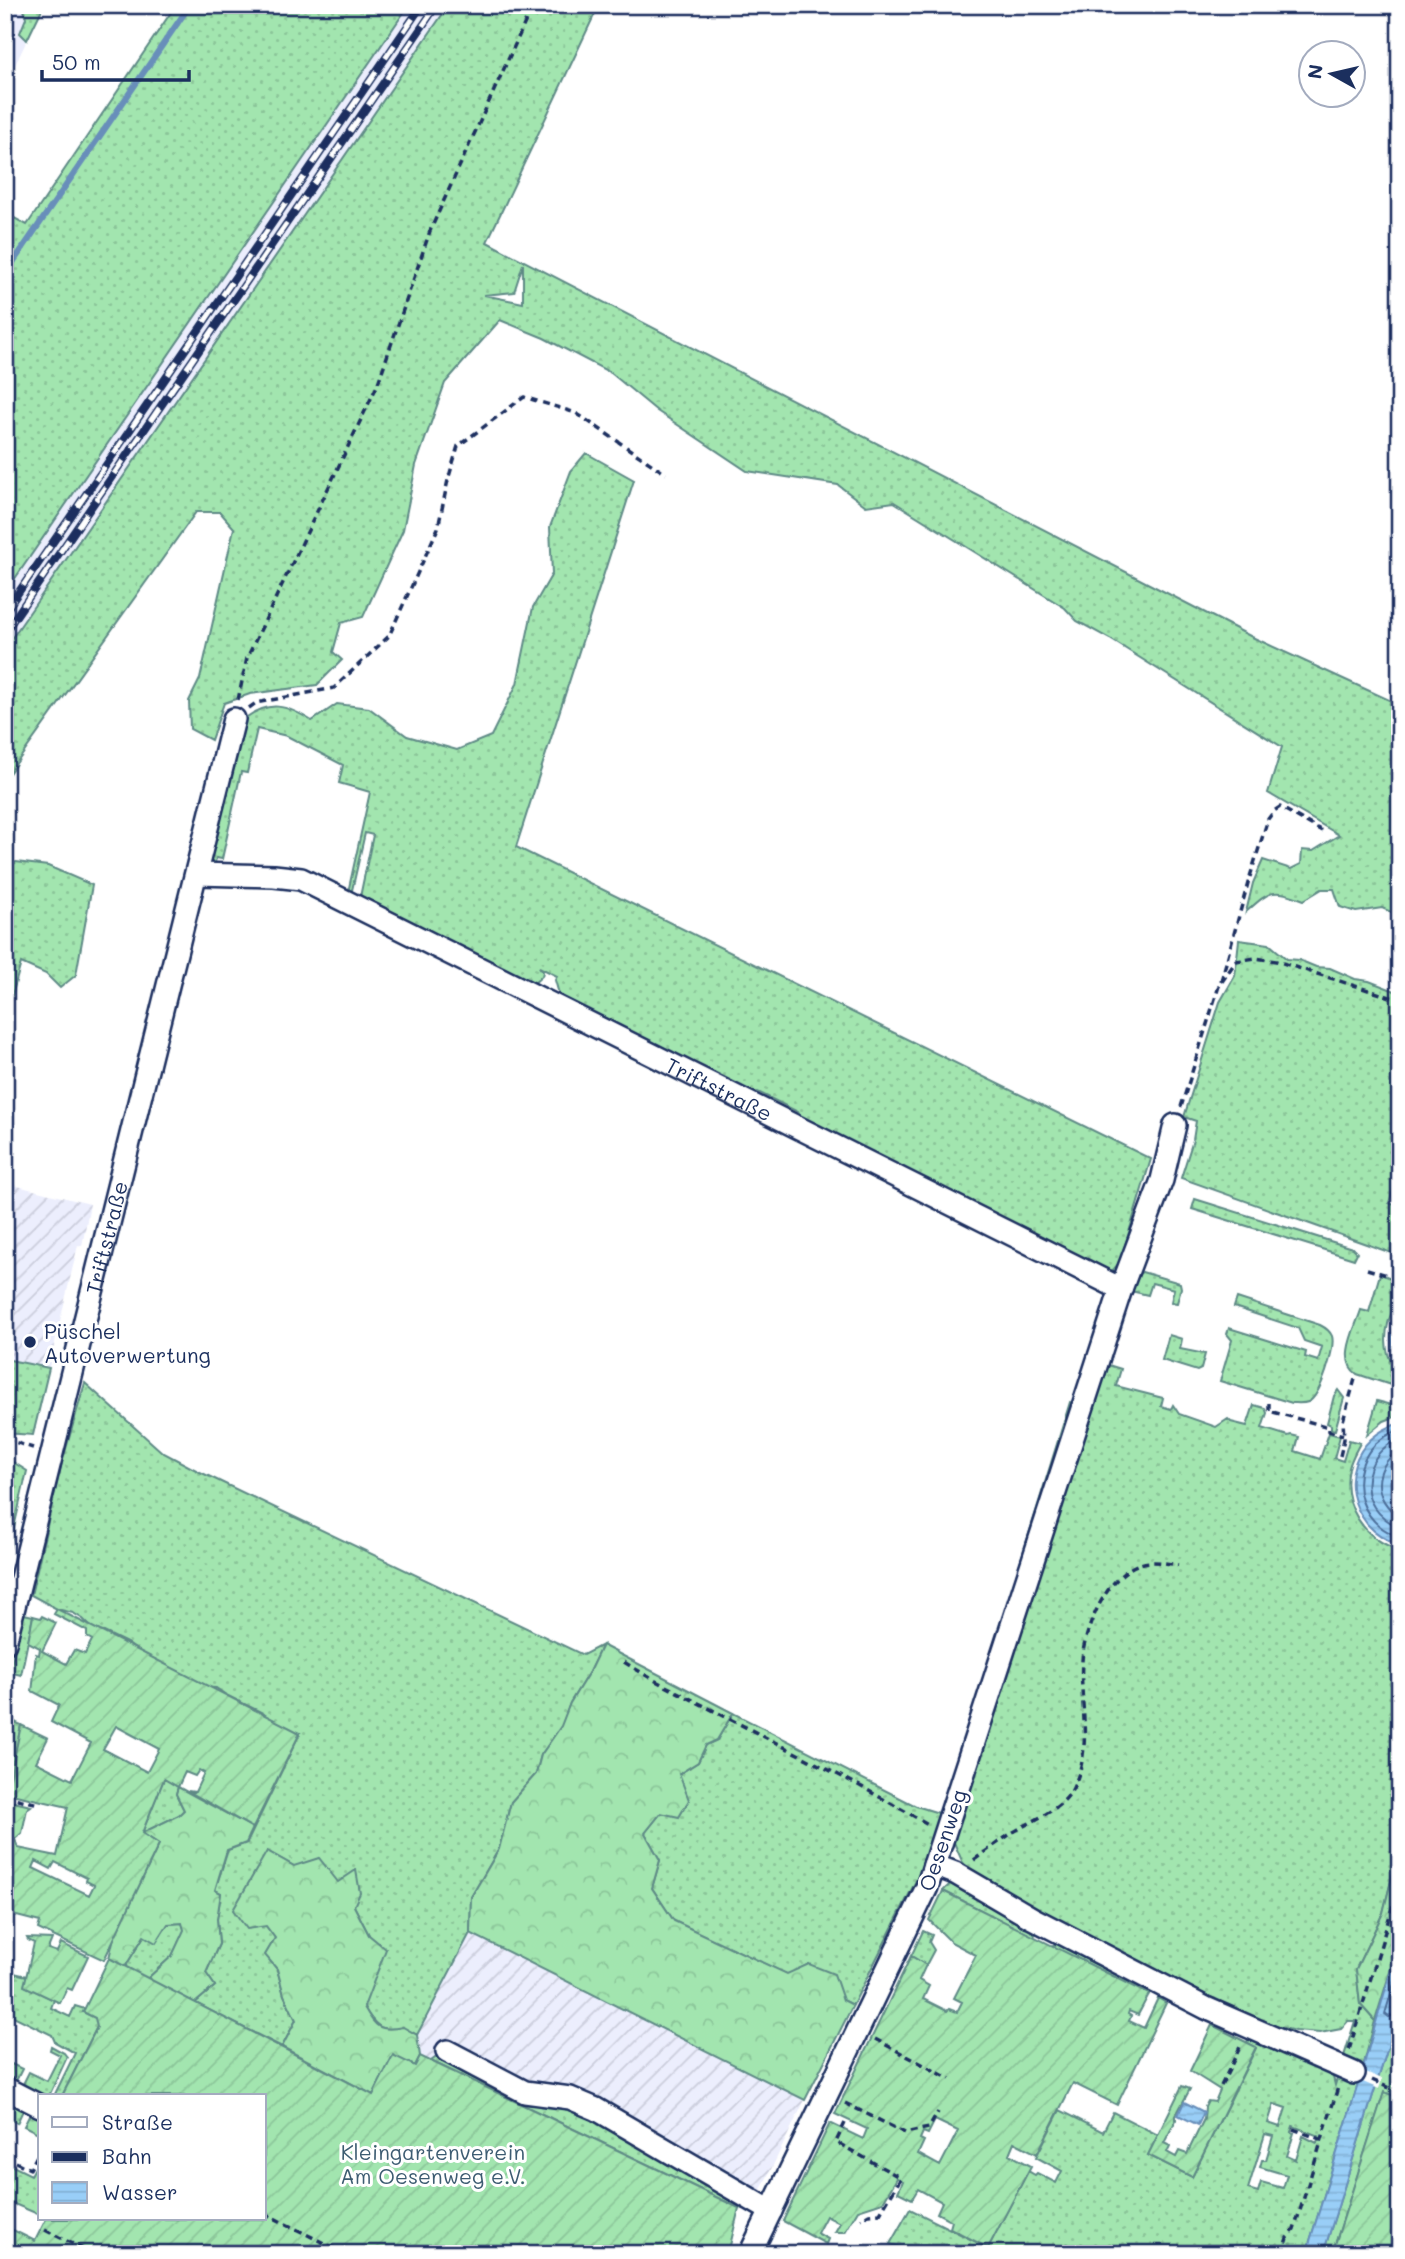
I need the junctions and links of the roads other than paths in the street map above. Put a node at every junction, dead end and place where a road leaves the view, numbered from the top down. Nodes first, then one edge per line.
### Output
1 (234, 719) road end
2 (197, 874) junction
3 (1175, 1125) road end
4 (1121, 1289) junction
5 (5, 1643) edge
6 (934, 1865) junction
7 (447, 2051) dead end
8 (1349, 2070) road end
9 (5, 2088) edge
10 (38, 2105) edge
11 (771, 2211) junction
12 (750, 2254) edge

1 - 2 street, Triftstraße
2 - 4 street, Triftstraße
2 - 5 street, Triftstraße
3 - 4 street
4 - 6 street, Oesenweg
6 - 8 street
6 - 11 street, Oesenweg
7 - 11 street
9 - 10 street
11 - 12 street, Oesenweg

